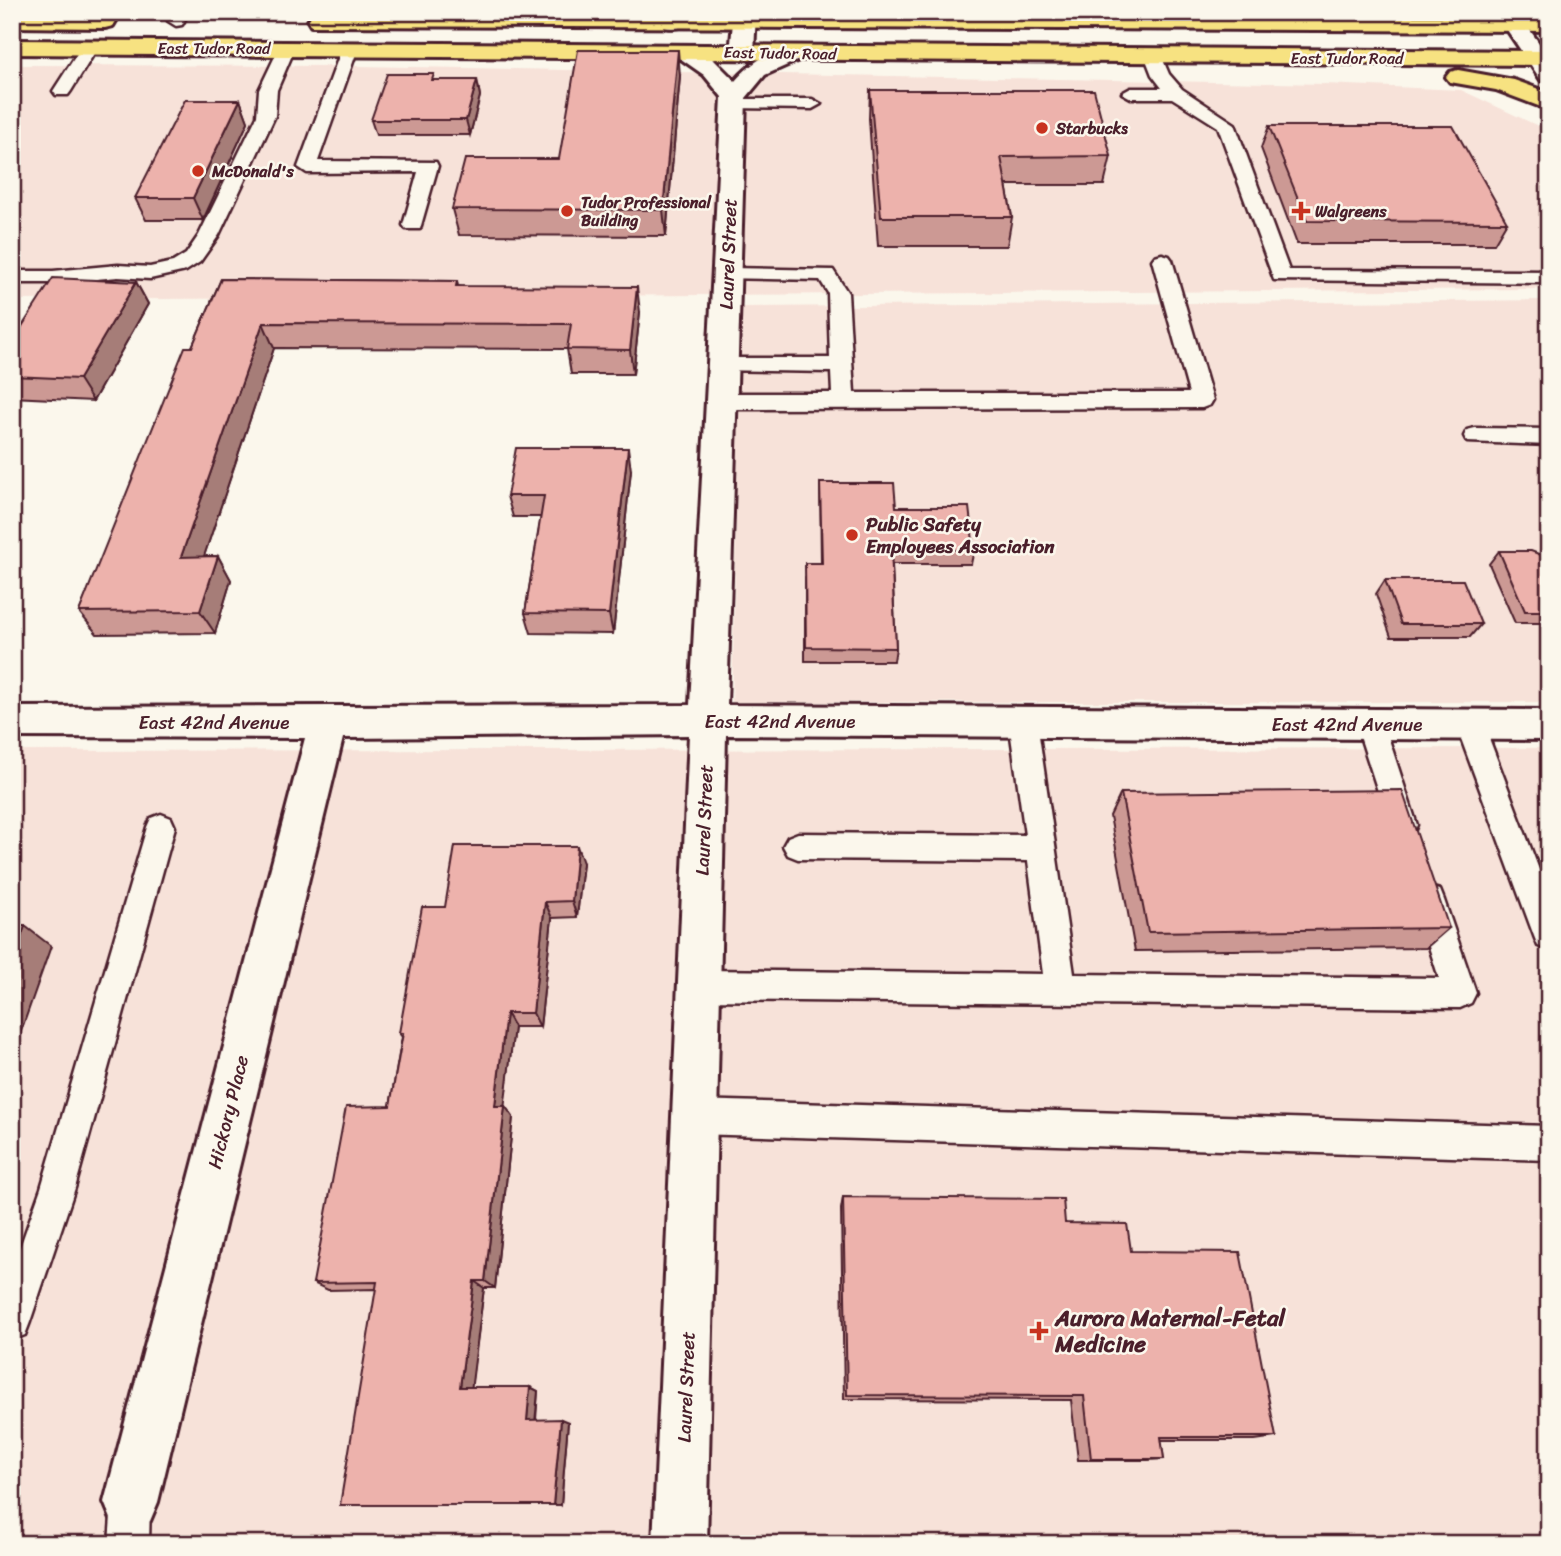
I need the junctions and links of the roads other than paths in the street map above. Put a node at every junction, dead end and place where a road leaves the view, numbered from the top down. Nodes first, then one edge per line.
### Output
1 (701, 12) edge
2 (1426, 12) edge
3 (745, 17) edge
4 (186, 18) edge
5 (1045, 18) edge
6 (1510, 18) edge
7 (124, 21) dead end
8 (150, 21) dead end
9 (292, 21) dead end
10 (19, 22) edge
11 (673, 22) junction
12 (1399, 24) junction
13 (1549, 24) edge
14 (12, 47) edge
15 (90, 47) junction
16 (287, 48) junction
17 (350, 48) junction
18 (683, 52) junction
19 (743, 53) junction
20 (793, 54) junction
21 (1154, 57) junction
22 (1212, 58) junction
23 (1545, 64) edge
24 (62, 91) dead end
25 (1131, 93) dead end
26 (1175, 93) junction
27 (734, 101) junction
28 (1549, 103) edge
29 (812, 104) dead end
30 (413, 225) dead end
31 (1162, 260) dead end
32 (727, 274) junction
33 (12, 277) edge
34 (1549, 277) edge
35 (723, 365) junction
36 (842, 365) junction
37 (721, 401) junction
38 (844, 401) junction
39 (1475, 436) dead end
40 (1549, 437) edge
41 (708, 720) junction
42 (12, 722) edge
43 (1023, 722) junction
44 (328, 723) junction
45 (1370, 724) junction
46 (1470, 725) junction
47 (1549, 725) edge
48 (161, 827) dead end
49 (798, 846) dead end
50 (1041, 848) junction
51 (1549, 936) edge
52 (699, 985) junction
53 (1061, 989) junction
54 (694, 1117) junction
55 (1549, 1143) edge
56 (12, 1322) edge
57 (130, 1523) edge
58 (680, 1544) edge

1 - 11 street
2 - 12 main road
3 - 5 main road, East Tudor Road
3 - 11 main road, East Tudor Road
3 - 19 street
4 - 8 main road, East Tudor Road
5 - 12 main road, East Tudor Road
6 - 12 main road, East Tudor Road
6 - 13 main road, East Tudor Road
6 - 23 street
7 - 10 main road
9 - 11 main road, East Tudor Road
14 - 15 main road, East Tudor Road
15 - 16 main road, East Tudor Road
15 - 24 lane
16 - 17 main road, East Tudor Road
16 - 33 lane
17 - 18 main road, East Tudor Road
17 - 30 lane
18 - 19 main road, East Tudor Road
18 - 27 street
19 - 20 main road, East Tudor Road
20 - 21 main road, East Tudor Road
20 - 27 street
21 - 22 main road, East Tudor Road
21 - 26 lane
22 - 23 main road, East Tudor Road
22 - 28 main road
25 - 26 lane
26 - 34 lane
27 - 29 lane
27 - 32 street, Laurel Street
31 - 38 lane
32 - 35 street, Laurel Street
32 - 36 lane
35 - 36 lane
35 - 37 street, Laurel Street
36 - 38 lane
37 - 38 lane
37 - 41 street, Laurel Street
39 - 40 lane
41 - 43 street, East 42nd Avenue
41 - 44 street, East 42nd Avenue
41 - 52 street, Laurel Street
42 - 44 street, East 42nd Avenue
43 - 45 street, East 42nd Avenue
43 - 50 lane
44 - 57 street, Hickory Place
45 - 46 street, East 42nd Avenue
45 - 53 lane
46 - 47 street, East 42nd Avenue
46 - 51 lane
48 - 56 lane
49 - 50 lane
50 - 53 lane
52 - 53 lane
52 - 54 street, Laurel Street
54 - 55 lane
54 - 58 street, Laurel Street

